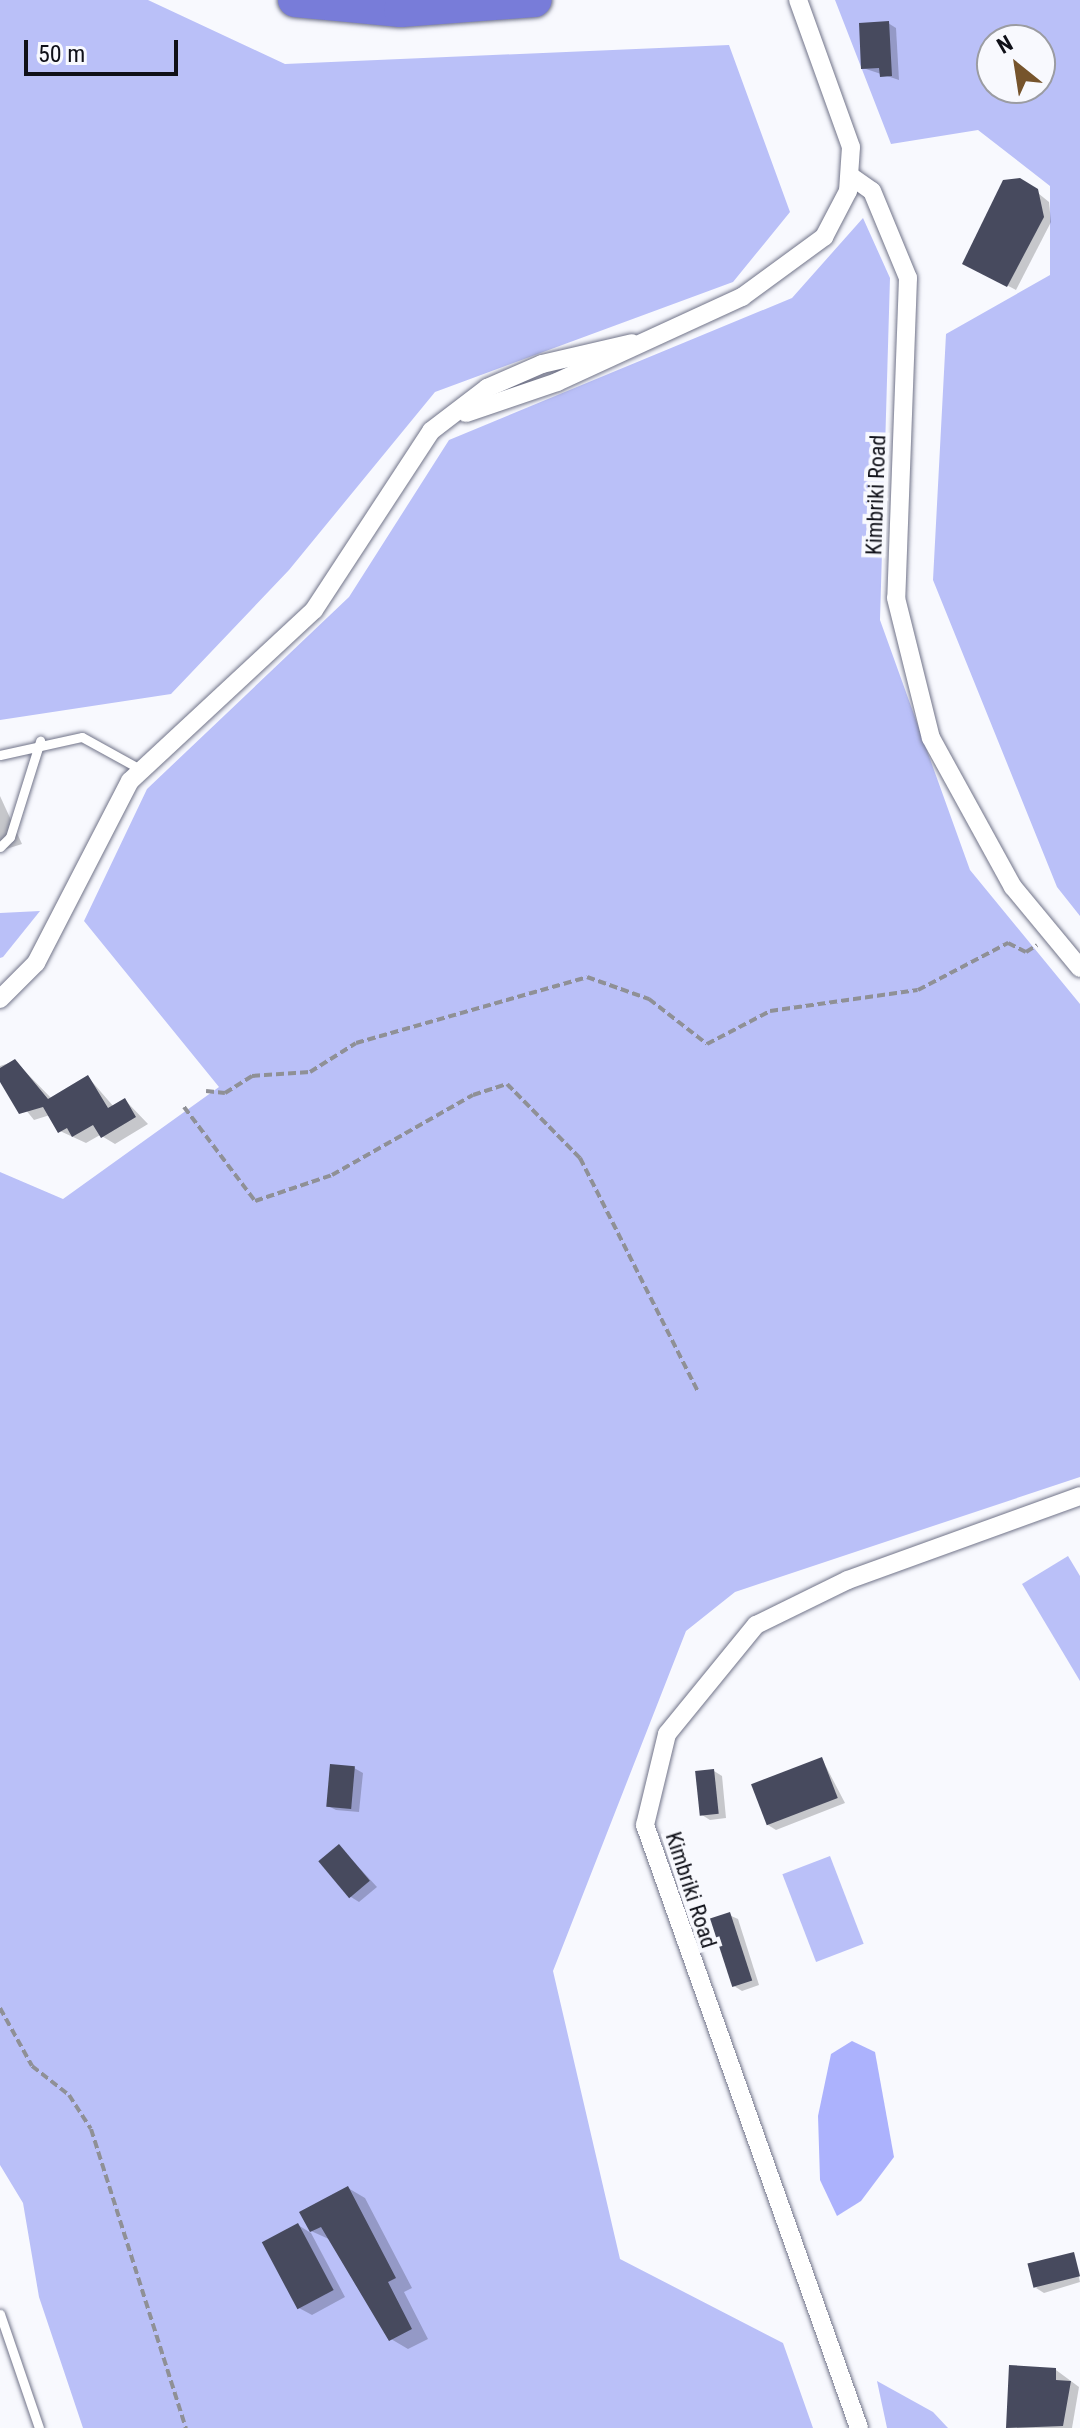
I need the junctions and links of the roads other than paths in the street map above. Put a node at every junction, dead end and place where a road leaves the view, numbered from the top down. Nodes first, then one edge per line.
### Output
1 (295, 0) edge
2 (535, 0) edge
3 (798, 0) edge
4 (852, 177) junction
5 (40, 741) junction
6 (0, 755) edge
7 (140, 769) junction
8 (0, 847) edge
9 (1080, 968) edge
10 (0, 999) edge
11 (1080, 1496) edge
12 (0, 2314) edge
13 (39, 2428) edge
14 (859, 2428) edge

1 - 2 highway
3 - 4 street
4 - 7 street
4 - 9 street, Kimbriki Road
5 - 6 lane
5 - 7 lane
5 - 8 lane
7 - 10 street
11 - 14 street, Kimbriki Road
12 - 13 lane

